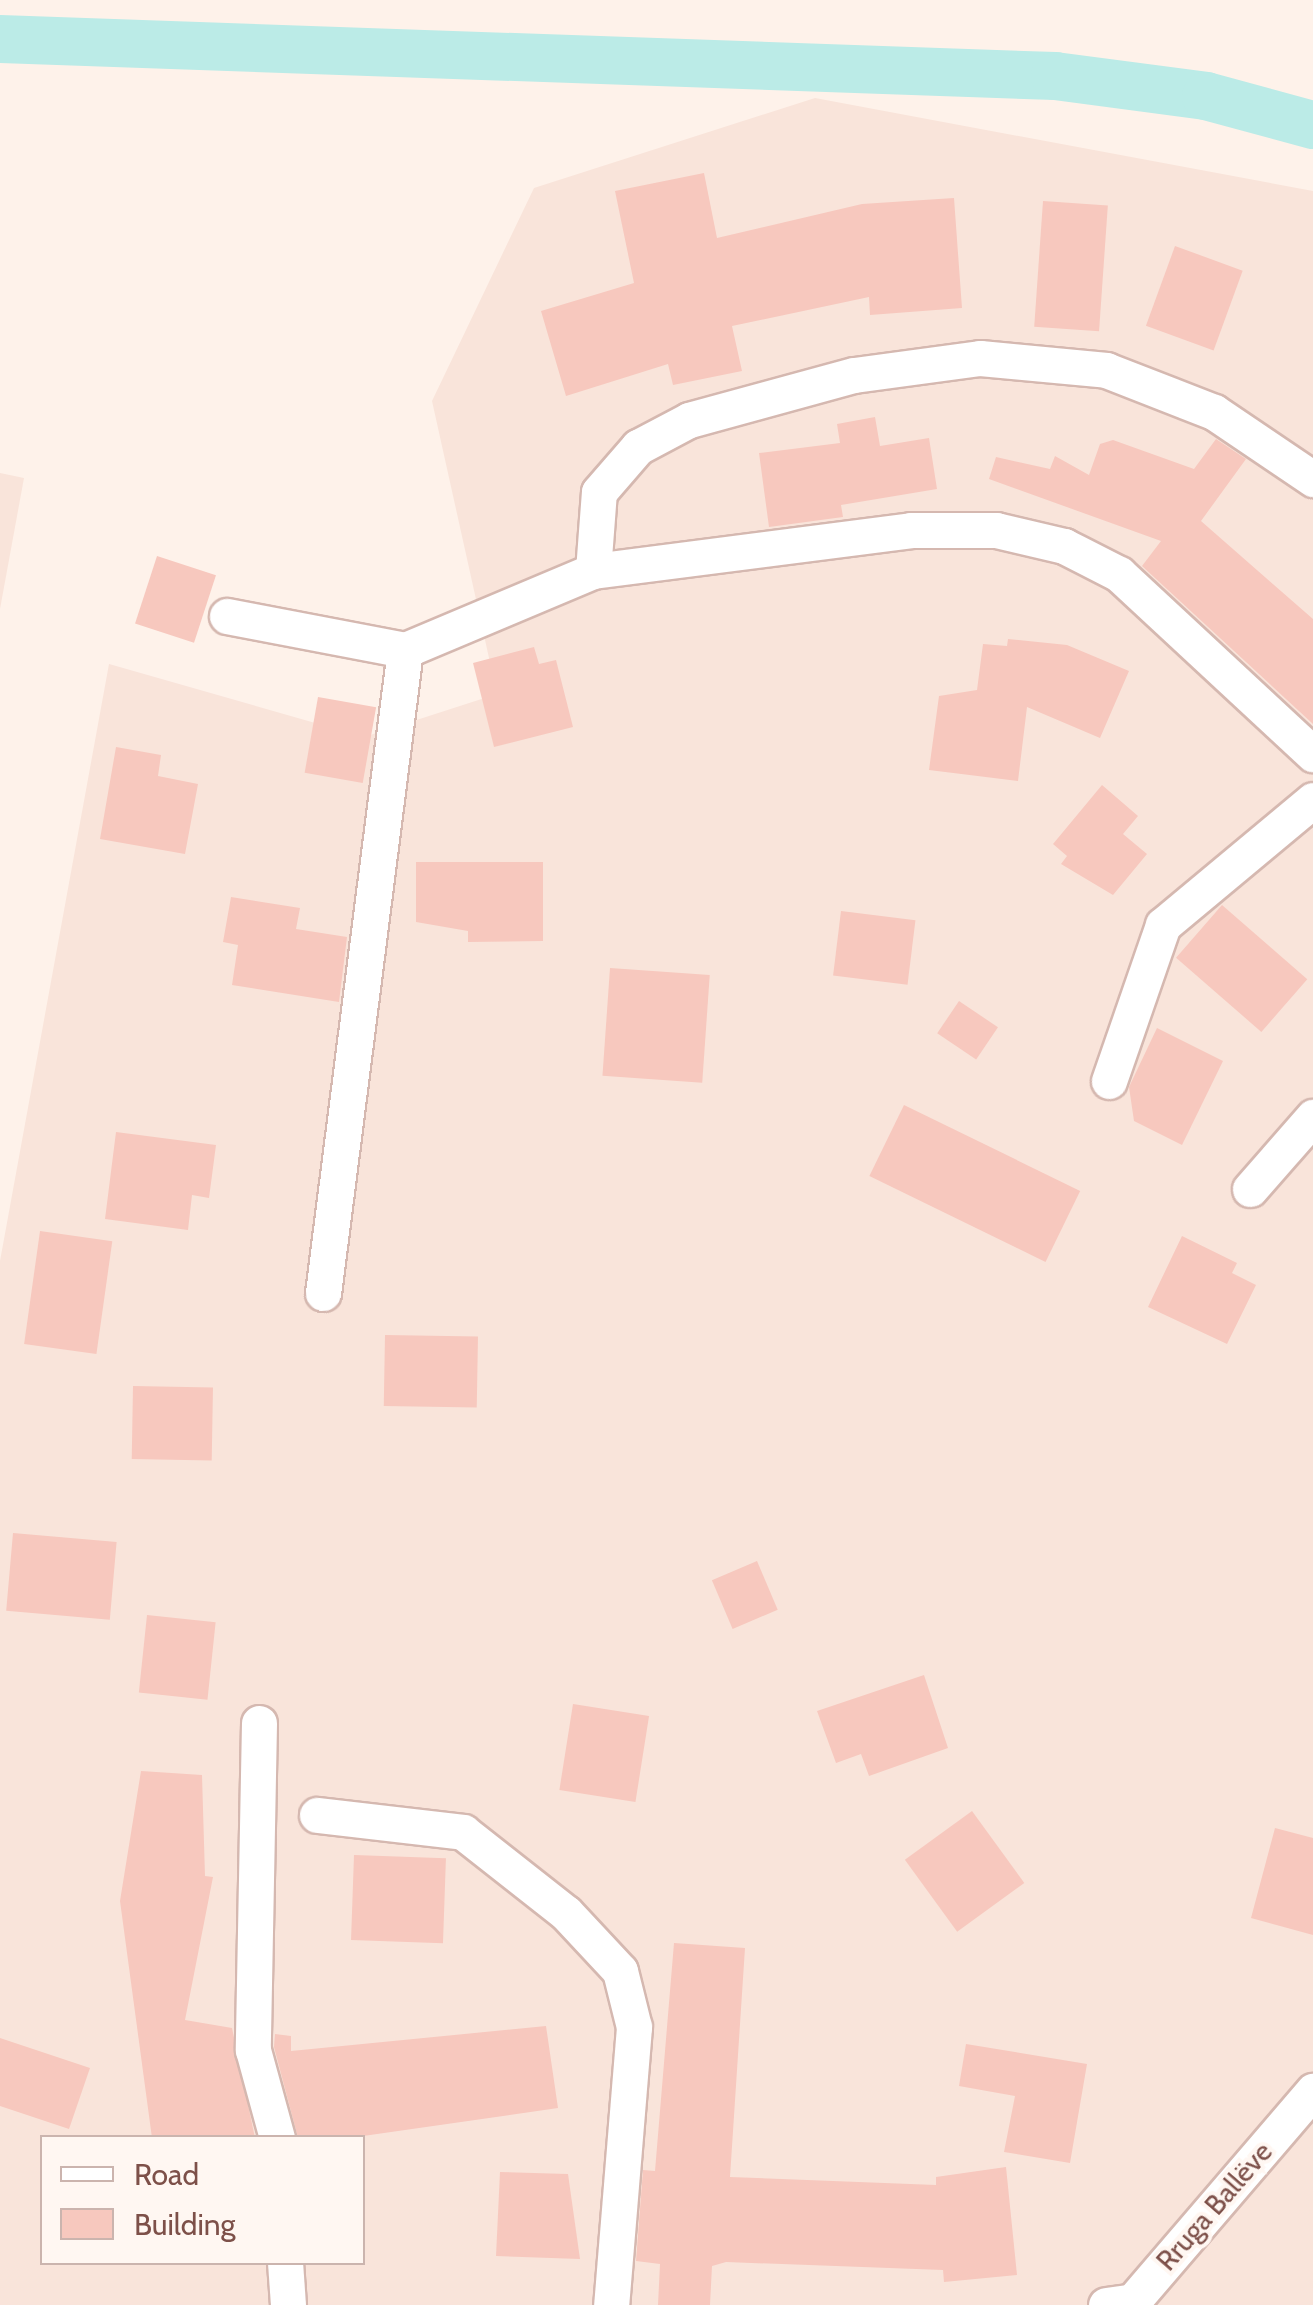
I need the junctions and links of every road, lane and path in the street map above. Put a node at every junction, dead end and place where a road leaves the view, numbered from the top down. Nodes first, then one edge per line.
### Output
1 (1313, 479) edge
2 (594, 572) junction
3 (227, 616) dead end
4 (405, 650) junction
5 (1313, 754) edge
6 (1313, 800) edge
7 (1109, 1081) dead end
8 (1313, 1118) edge
9 (1250, 1189) dead end
10 (323, 1293) dead end
11 (260, 1723) dead end
12 (317, 1815) dead end
13 (1313, 2091) edge
14 (276, 2135) edge
15 (285, 2265) edge
16 (1126, 2304) edge
17 (288, 2305) edge
18 (611, 2305) edge

1 - 2 street
2 - 4 street
2 - 5 street
3 - 4 street
4 - 10 street
6 - 7 street
8 - 9 street
11 - 14 street
12 - 18 street
13 - 16 street, Rruga Ballëve
15 - 17 street

